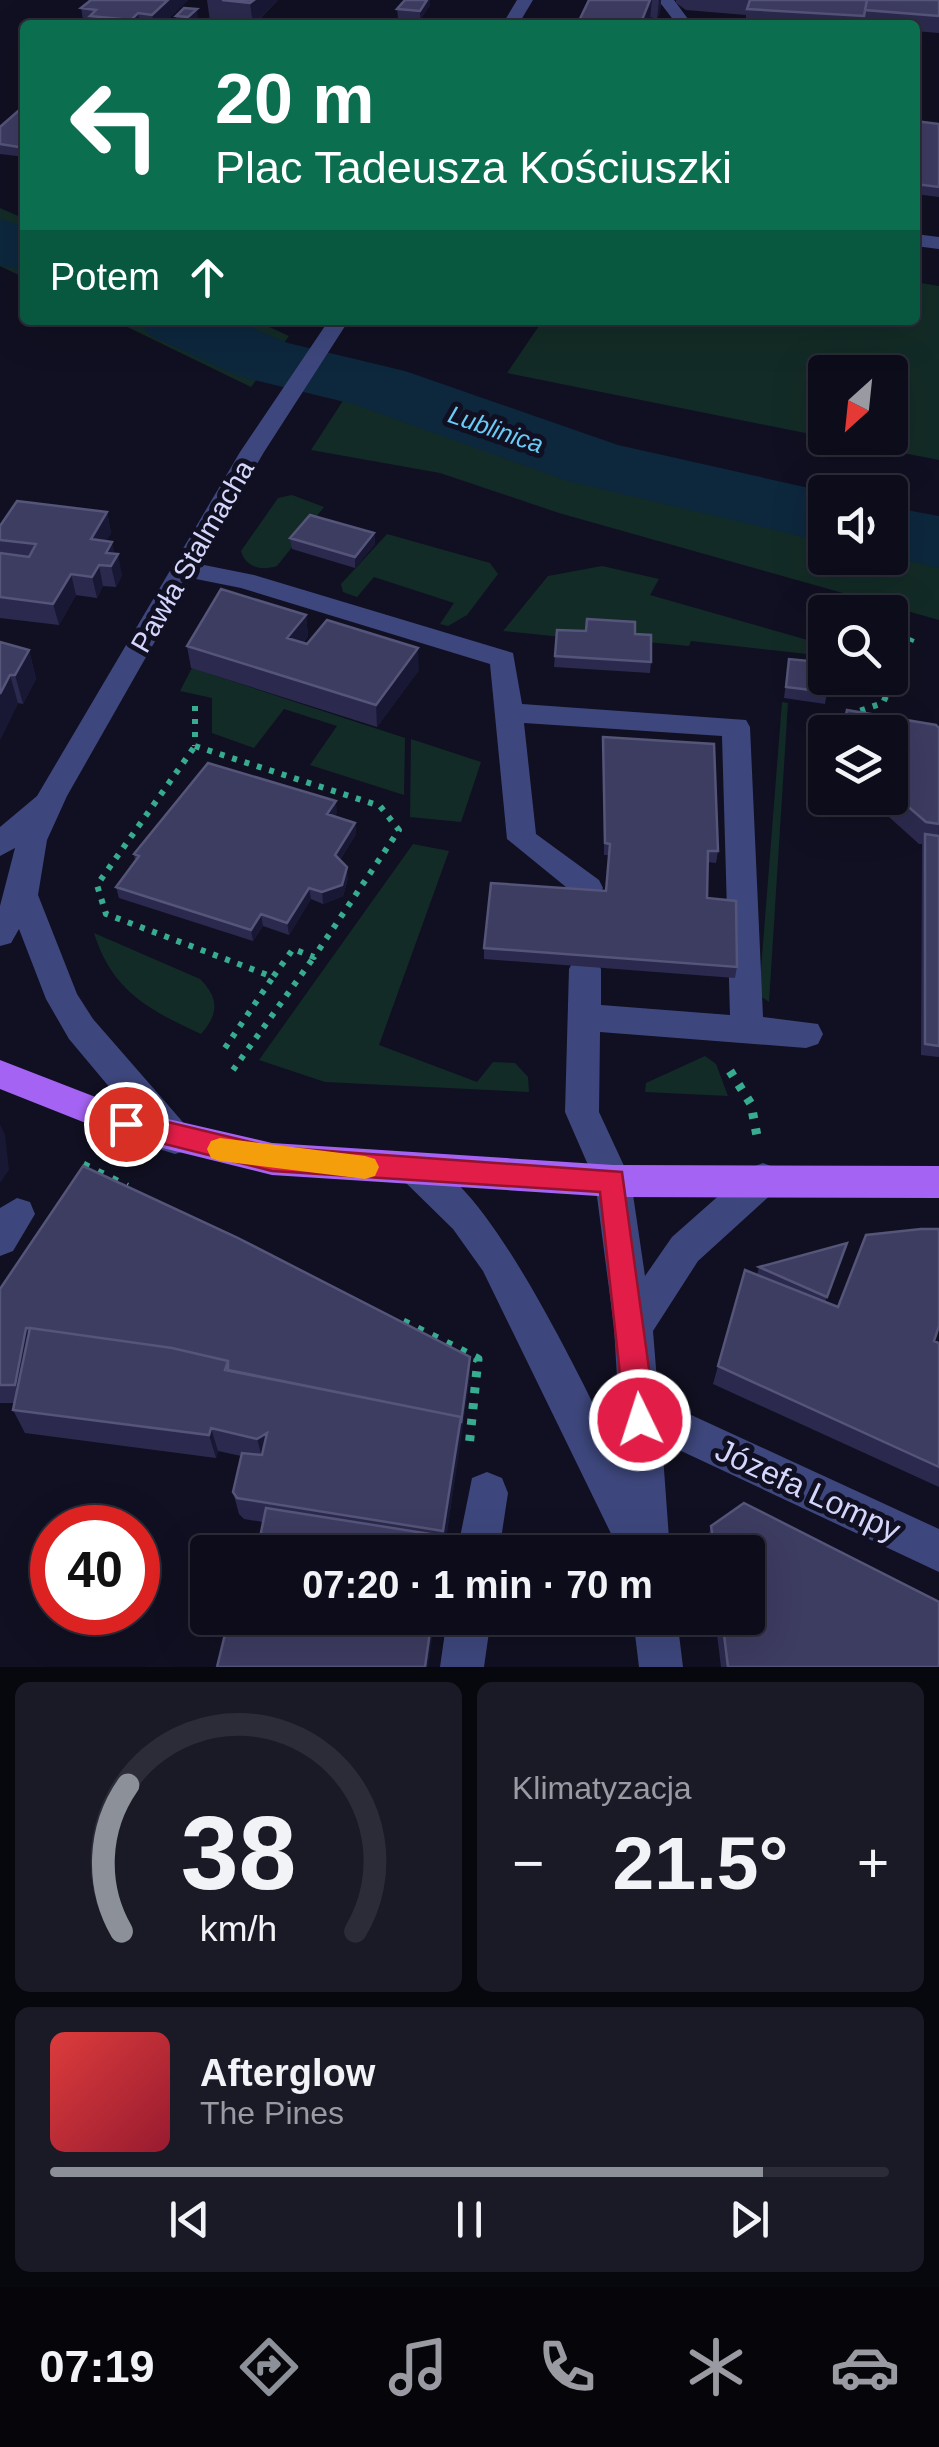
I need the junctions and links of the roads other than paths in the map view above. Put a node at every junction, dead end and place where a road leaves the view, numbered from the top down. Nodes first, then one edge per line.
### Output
1 (666, 0) edge
2 (680, 19) dead end
3 (336, 325) edge
4 (184, 569) junction
5 (511, 713) junction
6 (52, 796) junction
7 (0, 845) edge
8 (588, 888) edge
9 (22, 895) junction
10 (0, 934) edge
11 (585, 970) edge
12 (584, 1017) junction
13 (733, 1028) junction
14 (806, 1034) dead end
15 (0, 1074) edge
16 (175, 1138) junction
17 (762, 1166) junction
18 (418, 1171) junction
19 (613, 1181) junction
20 (939, 1182) edge
21 (633, 1327) junction
22 (676, 1428) dead end
23 (486, 1493) dead end
24 (480, 1535) edge
25 (634, 1535) edge
26 (648, 1535) edge
27 (939, 1551) edge
28 (467, 1635) edge
29 (657, 1635) edge
30 (462, 1667) edge
31 (661, 1667) edge

1 - 2 street
3 - 4 street, Pawła Stalmacha
4 - 5 street
4 - 6 street, Pawła Stalmacha
5 - 8 street
5 - 13 street
6 - 7 street, Pawła Stalmacha
6 - 9 street, Pawła Stalmacha
9 - 10 street, Pawła Stalmacha
9 - 16 street
11 - 12 street
12 - 13 street
12 - 19 street
13 - 14 street
15 - 16 main road
16 - 18 main road
17 - 19 main road
17 - 20 main road
17 - 21 street
18 - 19 main road
18 - 25 street
19 - 21 street
21 - 26 street
22 - 27 street, Józefa Lompy
23 - 24 street
28 - 30 street
29 - 31 street

